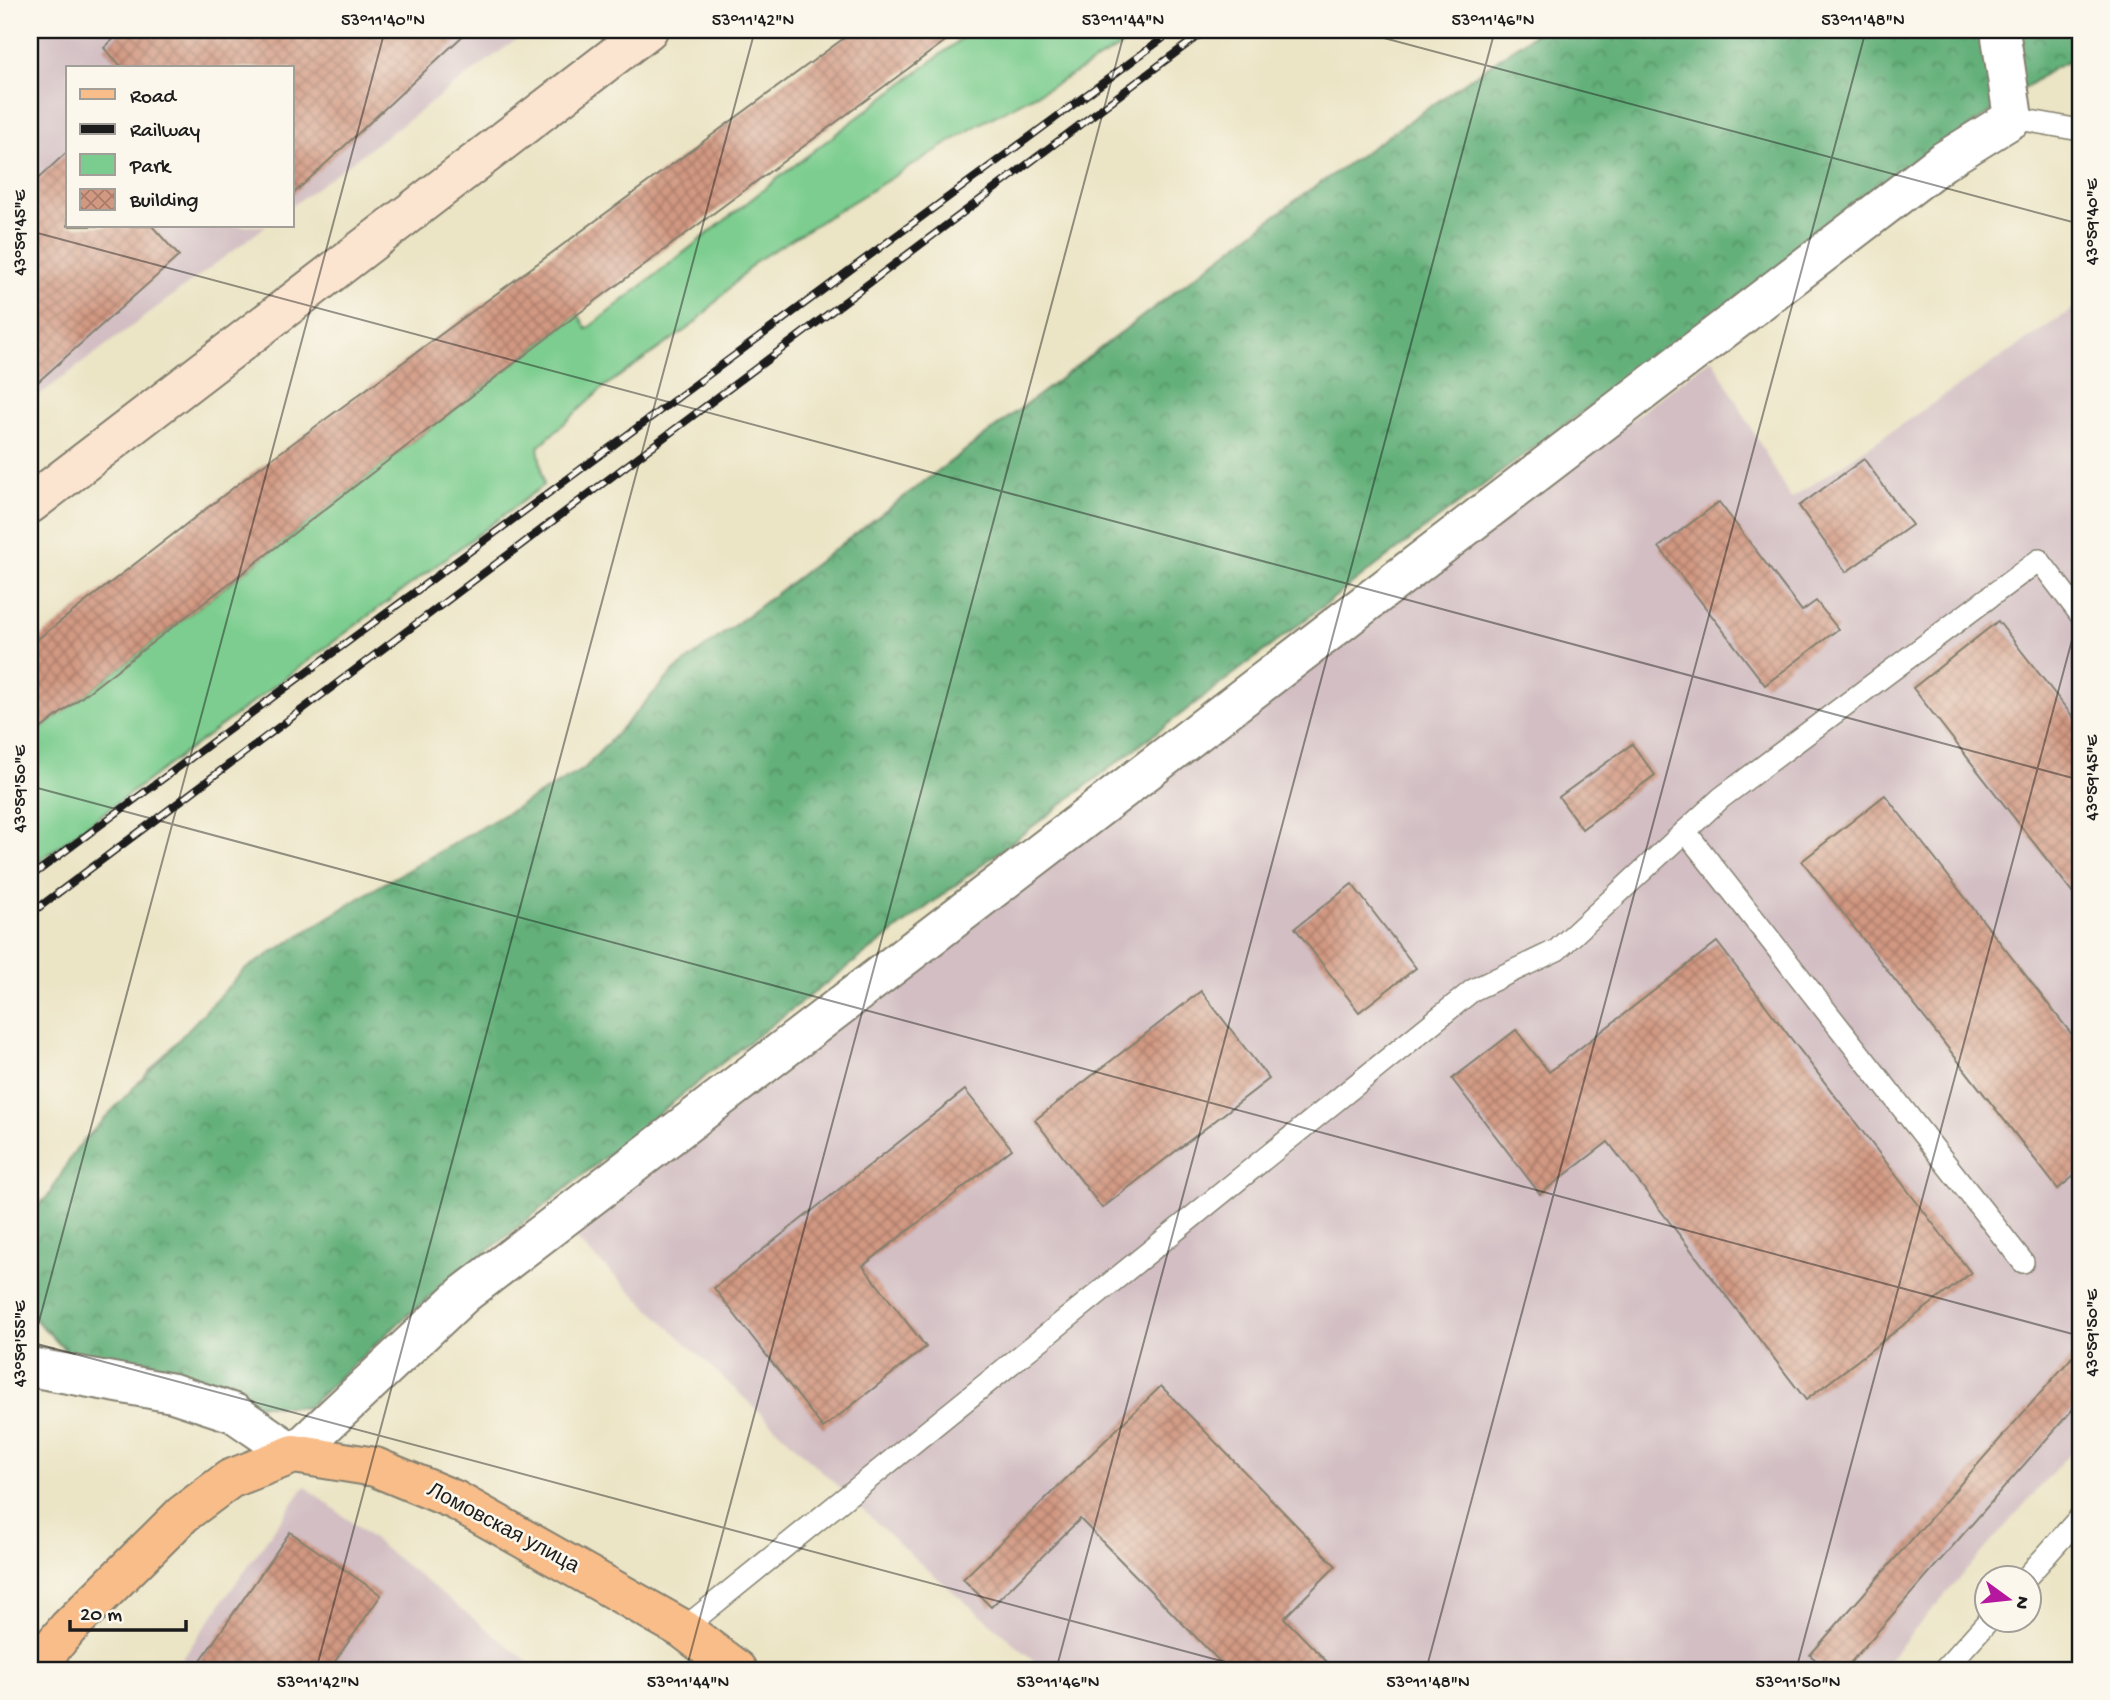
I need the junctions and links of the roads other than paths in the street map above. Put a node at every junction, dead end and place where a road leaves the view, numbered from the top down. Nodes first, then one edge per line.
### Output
1 (648, 30) edge
2 (2000, 30) edge
3 (2013, 118) junction
4 (2080, 130) edge
5 (30, 504) edge
6 (2080, 614) edge
7 (1685, 831) junction
8 (2023, 1262) dead end
9 (30, 1367) edge
10 (294, 1454) junction
11 (2080, 1517) edge
12 (2038, 1564) edge
13 (683, 1629) junction
14 (1976, 1634) edge
15 (33, 1670) edge
16 (737, 1670) edge
17 (1944, 1670) edge

1 - 5 street
2 - 3 street
3 - 4 lane
3 - 10 street
6 - 7 lane
7 - 8 lane
7 - 13 lane
9 - 10 street
10 - 13 main road, Ломовская улица
10 - 15 main road
11 - 12 lane
13 - 16 main road, Ломовская улица
14 - 17 lane

